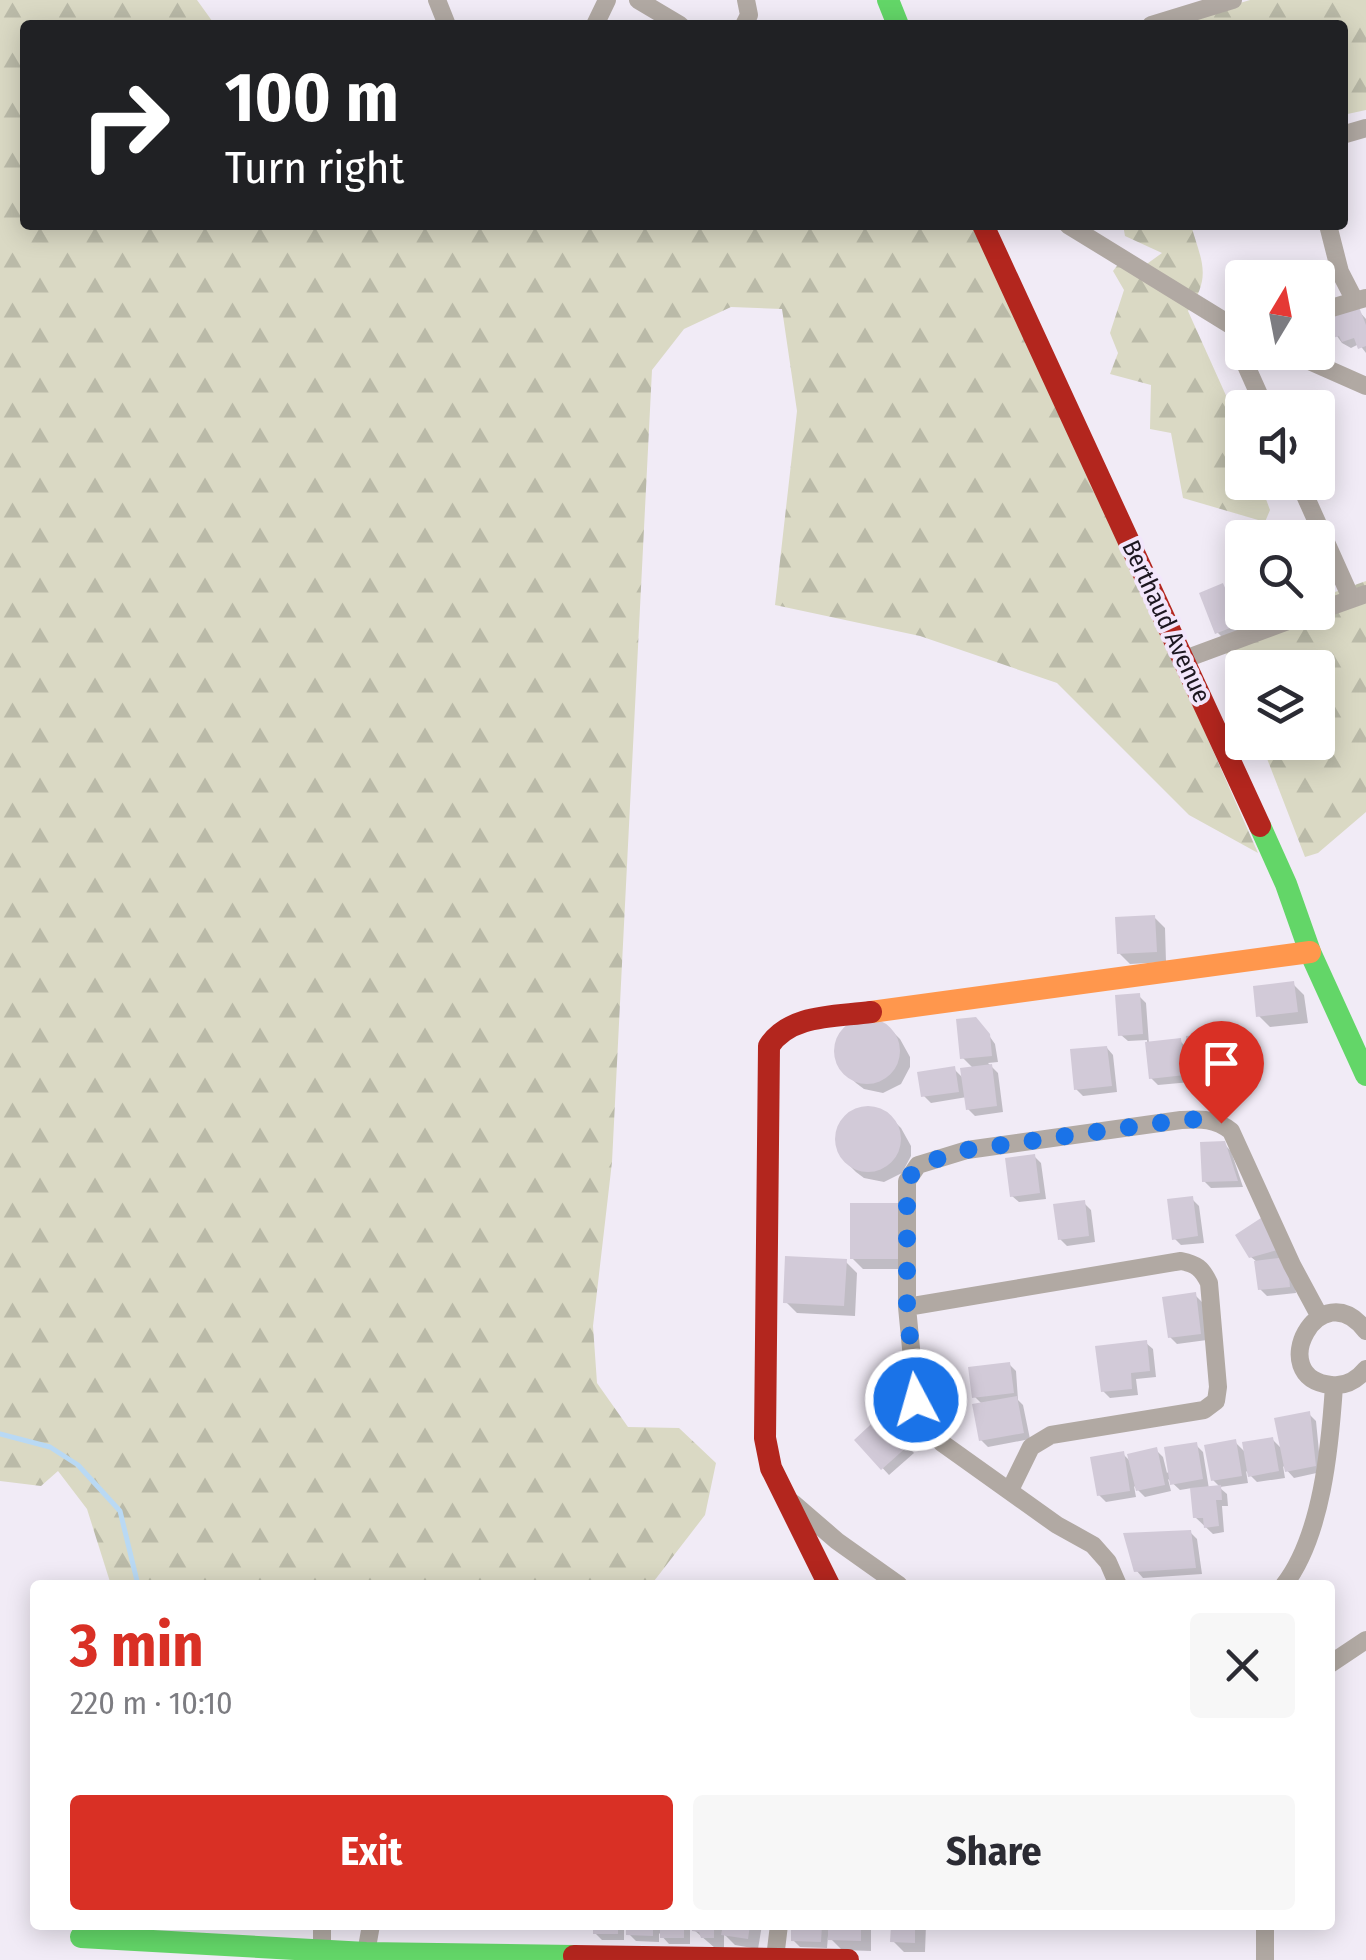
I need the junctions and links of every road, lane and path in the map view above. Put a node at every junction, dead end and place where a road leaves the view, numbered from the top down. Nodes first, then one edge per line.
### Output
1 (638, 0) edge
2 (1233, 0) edge
3 (672, 20) edge
4 (1167, 20) edge
5 (985, 230) edge
6 (1076, 230) edge
7 (1329, 230) edge
8 (1360, 299) edge
9 (1335, 307) edge
10 (1225, 323) edge
11 (1330, 370) edge
12 (1366, 386) edge
13 (1308, 500) edge
14 (1358, 596) edge
15 (1265, 630) edge
16 (1185, 659) junction
17 (1310, 952) junction
18 (1366, 1075) edge
19 (907, 1307) junction
20 (1320, 1317) junction
21 (1366, 1331) edge
22 (1366, 1369) edge
23 (1334, 1386) junction
24 (1010, 1490) junction
25 (786, 1496) junction
26 (827, 1580) edge
27 (892, 1580) edge
28 (1116, 1580) edge
29 (1288, 1580) edge
30 (1366, 1640) edge
31 (1335, 1661) edge
32 (322, 1930) edge
33 (370, 1930) edge
34 (778, 1930) edge
35 (1265, 1930) edge
36 (81, 1937) dead end
37 (322, 1951) junction
38 (366, 1953) junction
39 (532, 1957) edge
40 (775, 1959) edge
41 (848, 1960) edge
42 (1265, 1960) edge

1 - 3 street
2 - 4 street
5 - 16 street, Berthaud Avenue
6 - 10 street
7 - 8 street
8 - 9 street
11 - 12 street
13 - 14 street
15 - 16 street
16 - 17 street, Berthaud Avenue
17 - 18 street, Berthaud Avenue
17 - 25 street
19 - 20 street
19 - 24 street
19 - 24 street
20 - 21 street
20 - 23 street
22 - 23 street
23 - 29 street
24 - 28 street
25 - 26 street
25 - 27 street
30 - 31 street
32 - 37 street
33 - 38 street
34 - 40 street
35 - 42 street
36 - 37 street
37 - 38 street
38 - 39 street
39 - 40 street
40 - 41 street

